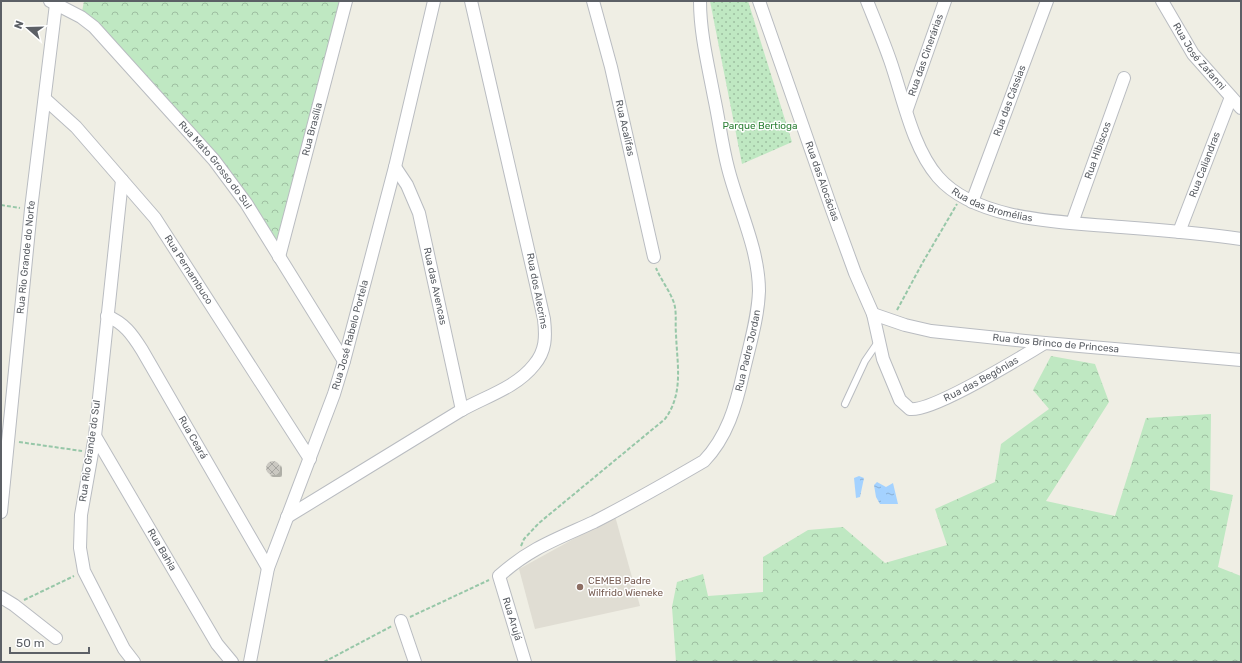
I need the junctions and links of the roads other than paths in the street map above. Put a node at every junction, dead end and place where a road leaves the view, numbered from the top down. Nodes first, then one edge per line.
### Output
1 (346, 1) edge
2 (434, 1) edge
3 (471, 1) edge
4 (593, 1) edge
5 (700, 1) edge
6 (759, 1) edge
7 (867, 1) edge
8 (945, 1) edge
9 (1047, 1) edge
10 (1162, 1) edge
11 (52, 2) edge
12 (1124, 78) dead end
13 (1231, 97) junction
14 (45, 99) junction
15 (1241, 108) edge
16 (906, 109) junction
17 (395, 167) junction
18 (122, 180) junction
19 (967, 198) junction
20 (1072, 223) junction
21 (1179, 232) junction
22 (1241, 239) edge
23 (279, 257) junction
24 (654, 257) road end
25 (873, 314) junction
26 (107, 316) junction
27 (879, 341) junction
28 (1045, 344) junction
29 (1241, 360) edge
30 (344, 361) junction
31 (845, 404) dead end
32 (462, 410) junction
33 (94, 436) junction
34 (310, 459) junction
35 (1, 512) edge
36 (287, 517) junction
37 (268, 568) junction
38 (499, 576) joint
39 (1, 597) edge
40 (401, 621) dead end
41 (56, 638) dead end
42 (134, 662) edge
43 (232, 662) edge
44 (250, 662) edge
45 (416, 662) edge
46 (525, 662) edge

1 - 23 street, Rua Brasília
2 - 17 street, Rua José Rabelo Portela
3 - 32 street, Rua dos Alecrins
4 - 24 street, Rua Acalifas
5 - 38 street, Rua Padre Jordan
6 - 25 street, Rua das Alocácias
7 - 16 street, Rua das Bromélias
8 - 16 street, Rua das Cinerárias
9 - 19 street, Rua das Cássias
10 - 13 street, Rua José Zafanni
11 - 14 street, Rua Rio Grande do Norte
11 - 23 street, Rua Mato Grosso do Sul
12 - 20 street, Rua Hibiscos
13 - 15 street, Rua José Zafanni
13 - 21 street, Rua Caliandras
14 - 18 street, Rua Pernambuco
14 - 35 street, Rua Rio Grande do Norte
16 - 19 street, Rua das Bromélias
17 - 30 street, Rua José Rabelo Portela
17 - 32 street, Rua das Avencas
18 - 26 street, Rua Rio Grande do Sul
18 - 34 street, Rua Pernambuco
19 - 20 street, Rua das Bromélias
20 - 21 street, Rua das Bromélias
21 - 22 street, Rua das Bromélias
23 - 30 street, Rua Mato Grosso do Sul
25 - 27 street
25 - 28 street, Rua dos Brinco de Princesa
26 - 33 street, Rua Rio Grande do Sul
26 - 37 street, Rua Ceará
27 - 28 street, Rua das Begônias
27 - 31 lane
28 - 29 street, Rua dos Brinco de Princesa
30 - 34 street, Rua José Rabelo Portela
32 - 36 street, Rua dos Alecrins
33 - 42 street, Rua Rio Grande do Sul
33 - 43 street, Rua Bahia
34 - 36 street, Rua José Rabelo Portela
36 - 37 street, Rua José Rabelo Portela
37 - 44 street, Rua José Rabelo Portela
38 - 46 street, Rua Arujá
39 - 41 street
40 - 45 street

